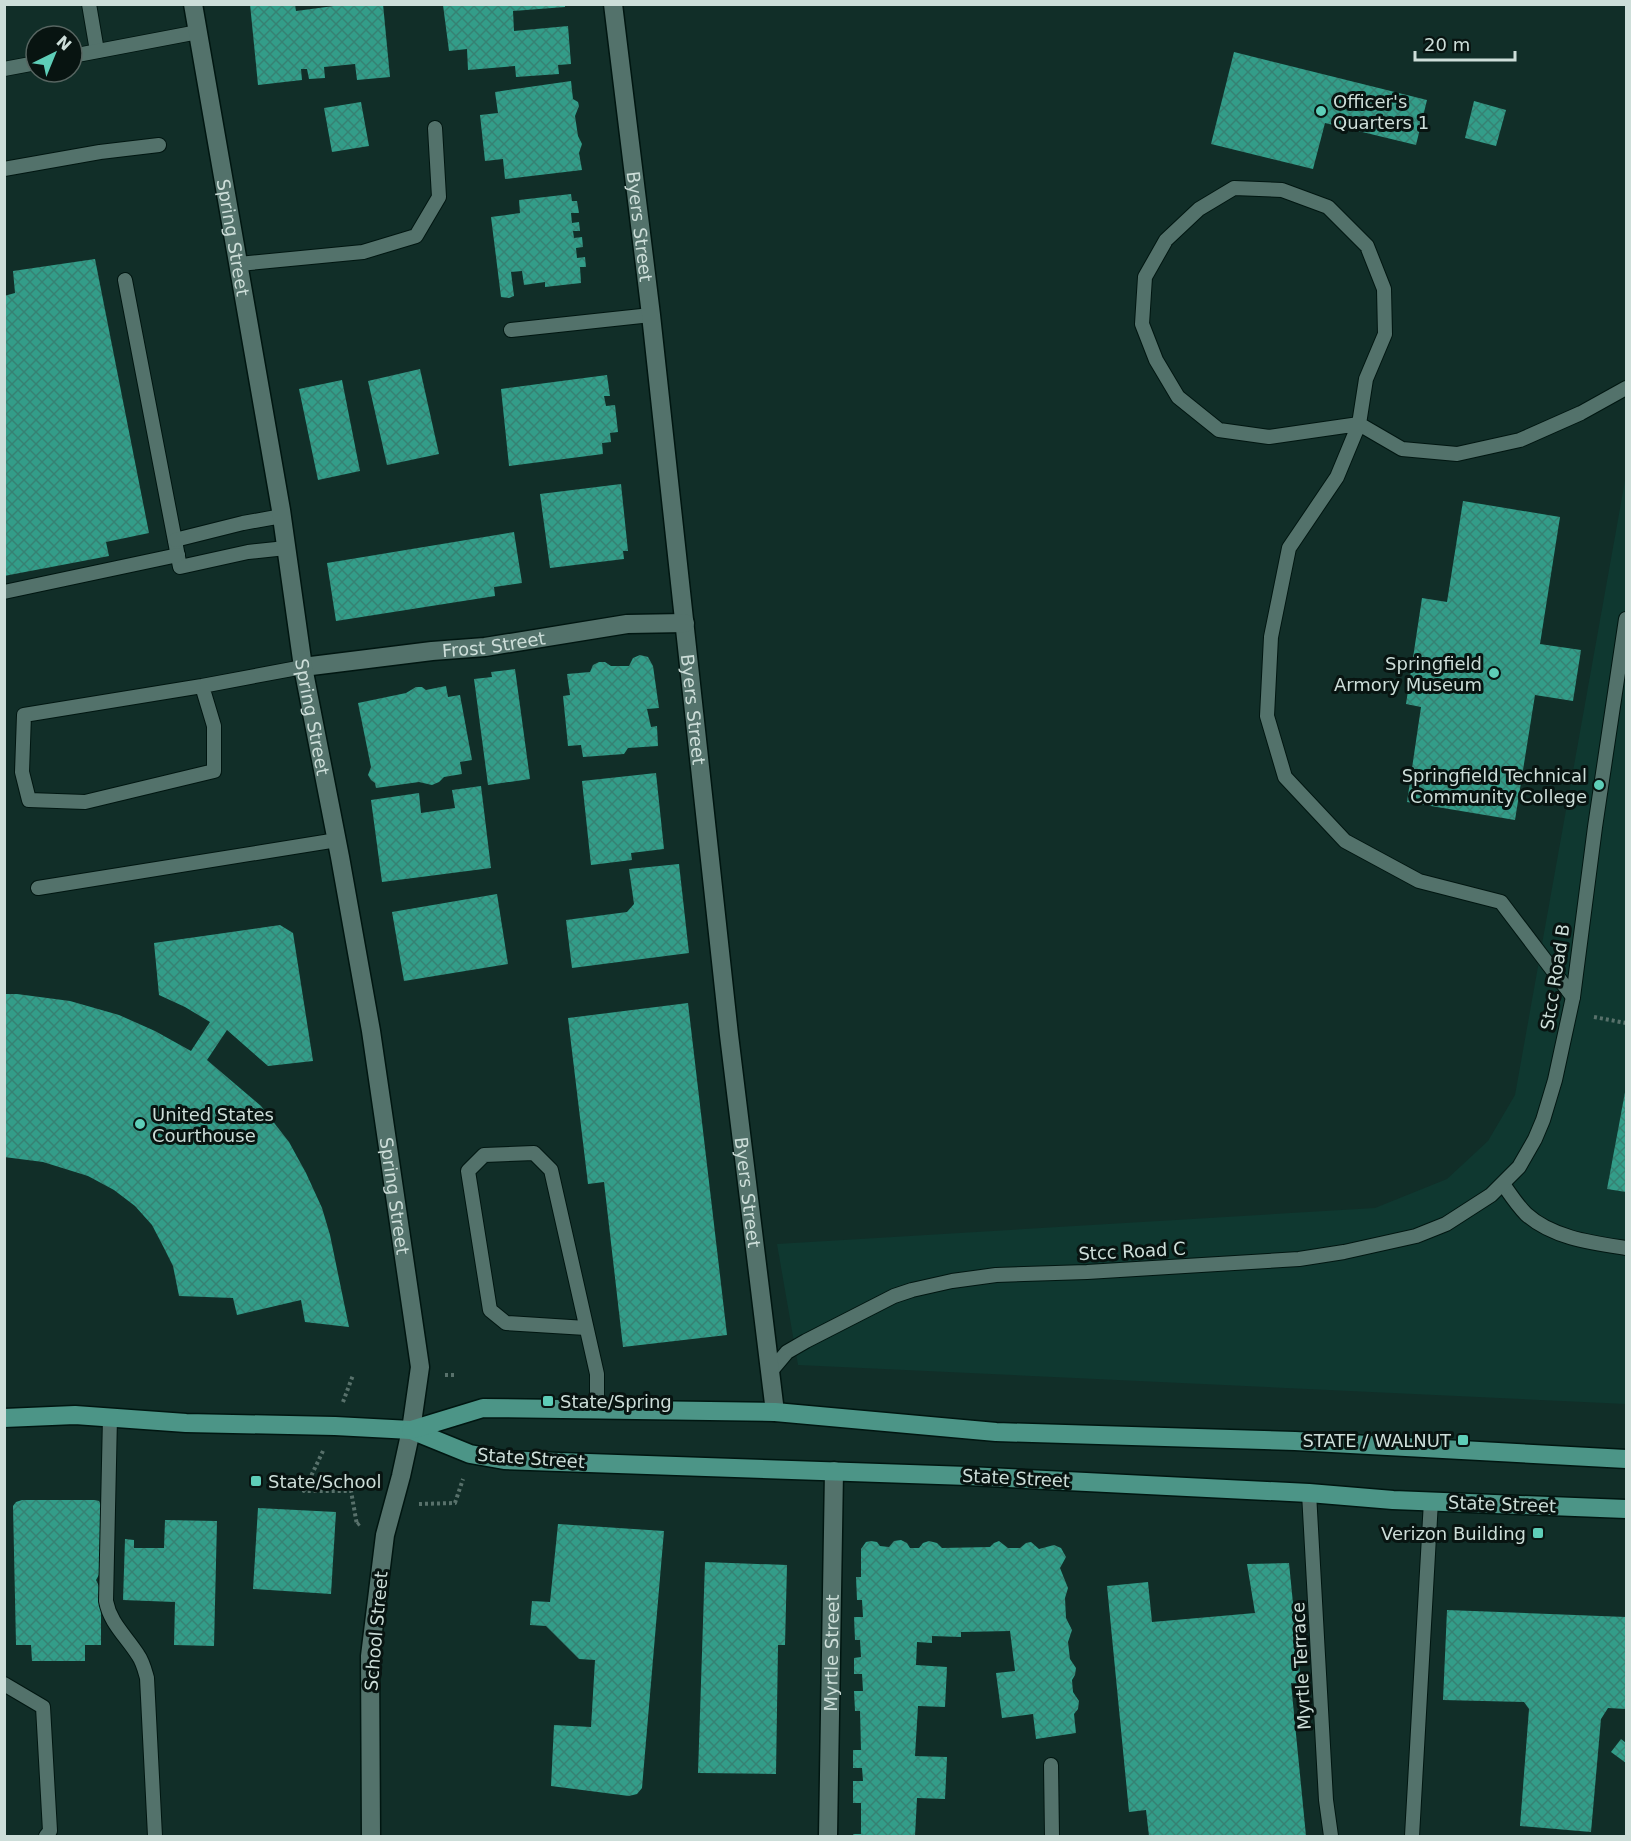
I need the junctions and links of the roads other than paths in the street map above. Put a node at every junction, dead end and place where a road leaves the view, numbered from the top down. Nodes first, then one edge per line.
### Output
1 (89, 4) edge
2 (193, 4) edge
3 (613, 4) edge
4 (198, 32) junction
5 (97, 51) junction
6 (84, 54) edge
7 (24, 65) edge
8 (4, 69) edge
9 (435, 128) dead end
10 (159, 145) dead end
11 (4, 169) edge
12 (239, 264) junction
13 (126, 280) dead end
14 (651, 315) junction
15 (511, 330) dead end
16 (1626, 388) edge
17 (1359, 424) junction
18 (282, 516) junction
19 (175, 540) junction
20 (286, 548) junction
21 (179, 561) junction
22 (4, 592) edge
23 (1626, 619) edge
24 (685, 623) junction
25 (303, 667) junction
26 (202, 686) junction
27 (337, 840) junction
28 (38, 888) dead end
29 (1573, 997) junction
30 (1503, 1184) junction
31 (1626, 1248) edge
32 (586, 1328) junction
33 (771, 1371) junction
34 (597, 1410) junction
35 (775, 1412) junction
36 (4, 1418) edge
37 (110, 1418) junction
38 (411, 1430) junction
39 (1626, 1459) edge
40 (834, 1471) junction
41 (1309, 1493) junction
42 (1431, 1501) junction
43 (1626, 1509) edge
44 (4, 1683) edge
45 (1051, 1765) dead end
46 (46, 1836) edge
47 (154, 1836) edge
48 (371, 1836) edge
49 (828, 1836) edge
50 (1052, 1836) edge
51 (1331, 1836) edge
52 (1412, 1836) edge

1 - 5 lane
2 - 4 street, Spring Street
3 - 14 street, Byers Street
4 - 5 lane
4 - 12 street, Spring Street
5 - 6 lane
7 - 8 lane
9 - 12 lane
10 - 11 lane
12 - 18 street, Spring Street
13 - 19 lane
14 - 15 lane
14 - 24 street, Byers Street
16 - 17 lane
17 - 17 lane
17 - 29 lane
18 - 19 lane
18 - 20 street, Spring Street
19 - 21 lane
20 - 21 lane
20 - 25 street, Spring Street
21 - 22 lane
23 - 29 lane, Stcc Road B
24 - 25 street, Frost Street
24 - 33 street, Byers Street
25 - 26 lane
25 - 27 street, Spring Street
26 - 26 lane
27 - 28 lane
27 - 38 street, Spring Street
29 - 30 lane, Stcc Road B
30 - 31 lane
30 - 33 lane, Stcc Road C
32 - 32 lane
32 - 34 lane
33 - 35 street, Byers Street
34 - 35 main road, State Street
34 - 38 main road, State Street
35 - 39 main road, State Street
36 - 37 main road, State Street
37 - 38 main road, State Street
37 - 47 lane
38 - 40 main road, State Street
38 - 48 street, School Street
40 - 41 main road, State Street
40 - 49 street, Myrtle Street
41 - 42 main road, State Street
41 - 51 lane, Myrtle Terrace
42 - 43 main road, State Street
42 - 52 lane
44 - 46 lane
45 - 50 lane

